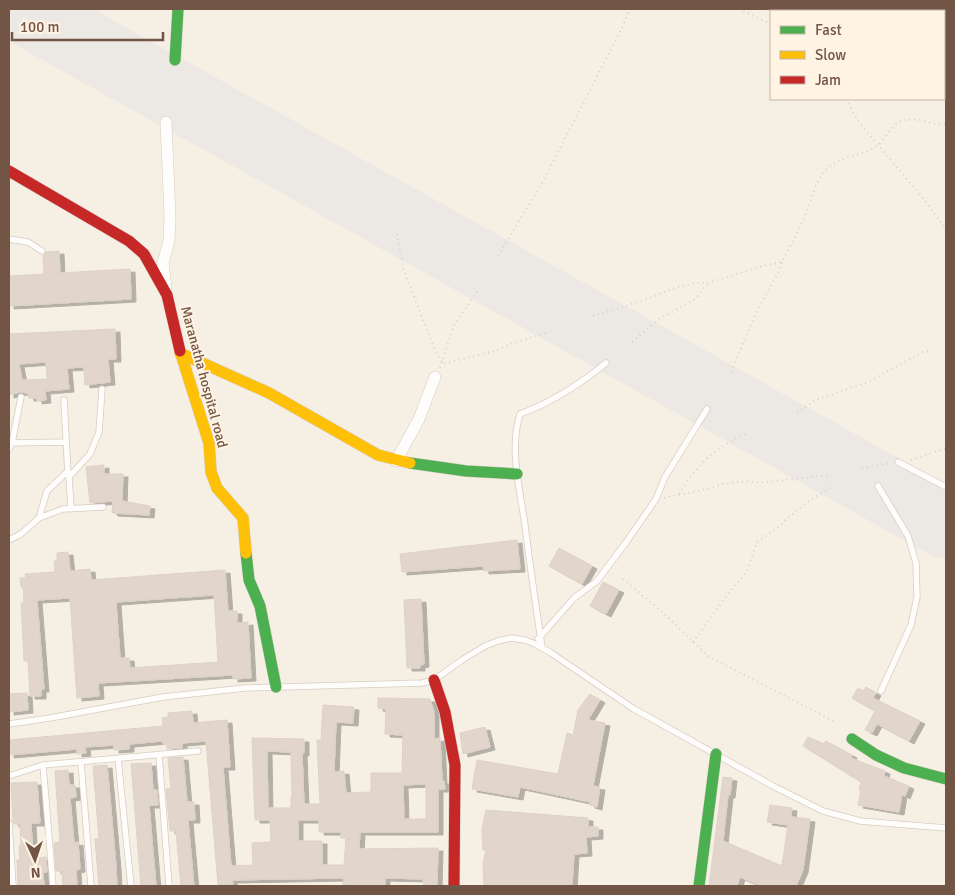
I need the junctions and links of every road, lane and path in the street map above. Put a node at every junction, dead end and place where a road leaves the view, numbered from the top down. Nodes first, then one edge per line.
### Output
1 (178, 9) edge
2 (630, 9) edge
3 (739, 9) edge
4 (770, 24) edge
5 (175, 60) dead end
6 (847, 100) edge
7 (166, 122) dead end
8 (946, 124) edge
9 (877, 145) junction
10 (9, 171) edge
11 (946, 229) edge
12 (397, 234) dead end
13 (9, 239) edge
14 (42, 251) dead end
15 (498, 256) dead end
16 (782, 262) junction
17 (708, 283) junction
18 (479, 290) dead end
19 (167, 295) junction
20 (593, 316) dead end
21 (550, 332) dead end
22 (632, 342) dead end
23 (930, 351) dead end
24 (180, 354) junction
25 (606, 363) dead end
26 (443, 364) junction
27 (731, 372) dead end
28 (436, 377) joint
29 (102, 390) dead end
30 (20, 397) dead end
31 (64, 400) dead end
32 (707, 409) dead end
33 (797, 413) dead end
34 (750, 433) dead end
35 (66, 442) junction
36 (11, 443) edge
37 (9, 450) edge
38 (396, 461) junction
39 (898, 462) dead end
40 (68, 474) junction
41 (517, 474) junction
42 (828, 475) dead end
43 (832, 486) dead end
44 (878, 486) dead end
45 (946, 488) edge
46 (679, 494) junction
47 (656, 500) junction
48 (103, 507) dead end
49 (71, 509) junction
50 (39, 518) junction
51 (10, 540) edge
52 (622, 579) dead end
53 (540, 637) junction
54 (693, 642) junction
55 (535, 644) junction
56 (542, 647) junction
57 (434, 680) junction
58 (276, 687) junction
59 (881, 691) dead end
60 (835, 722) dead end
61 (9, 724) edge
62 (852, 740) dead end
63 (198, 751) dead end
64 (716, 754) junction
65 (159, 755) junction
66 (118, 759) junction
67 (81, 762) junction
68 (43, 765) junction
69 (9, 776) edge
70 (946, 779) edge
71 (9, 823) edge
72 (946, 828) edge
73 (13, 886) edge
74 (53, 886) edge
75 (91, 886) edge
76 (131, 886) edge
77 (169, 886) edge
78 (454, 886) edge
79 (699, 886) edge

1 - 5 street
2 - 15 path
3 - 4 path
6 - 9 path
7 - 19 street
8 - 9 path
9 - 11 path
9 - 16 path
10 - 19 street, Maranatha hospital road
12 - 26 path
13 - 14 lane
16 - 17 path
16 - 27 path
17 - 20 path
17 - 22 path
18 - 26 path
19 - 24 street, Maranatha hospital road
21 - 26 path
23 - 33 path
24 - 38 street
24 - 58 street, Maranatha hospital road
25 - 41 lane
26 - 28 path
28 - 38 street
29 - 40 lane
30 - 36 lane
31 - 35 lane
32 - 47 lane
34 - 46 path
35 - 36 lane
35 - 40 lane
36 - 37 lane
38 - 41 street
39 - 45 lane
40 - 49 lane
40 - 50 lane
41 - 53 lane
42 - 46 path
43 - 54 path
44 - 59 lane
46 - 47 path
47 - 53 lane
48 - 49 lane
49 - 50 lane
50 - 51 lane
52 - 54 path
53 - 55 lane
53 - 56 lane
54 - 60 path
55 - 56 lane
55 - 57 lane
56 - 64 lane
57 - 58 lane
57 - 78 street
58 - 61 lane
62 - 70 street
63 - 65 lane
64 - 72 lane
64 - 79 street
65 - 66 lane
65 - 77 lane
66 - 67 lane
66 - 76 lane
67 - 68 lane
67 - 75 lane
68 - 69 lane
68 - 74 lane
71 - 73 lane

